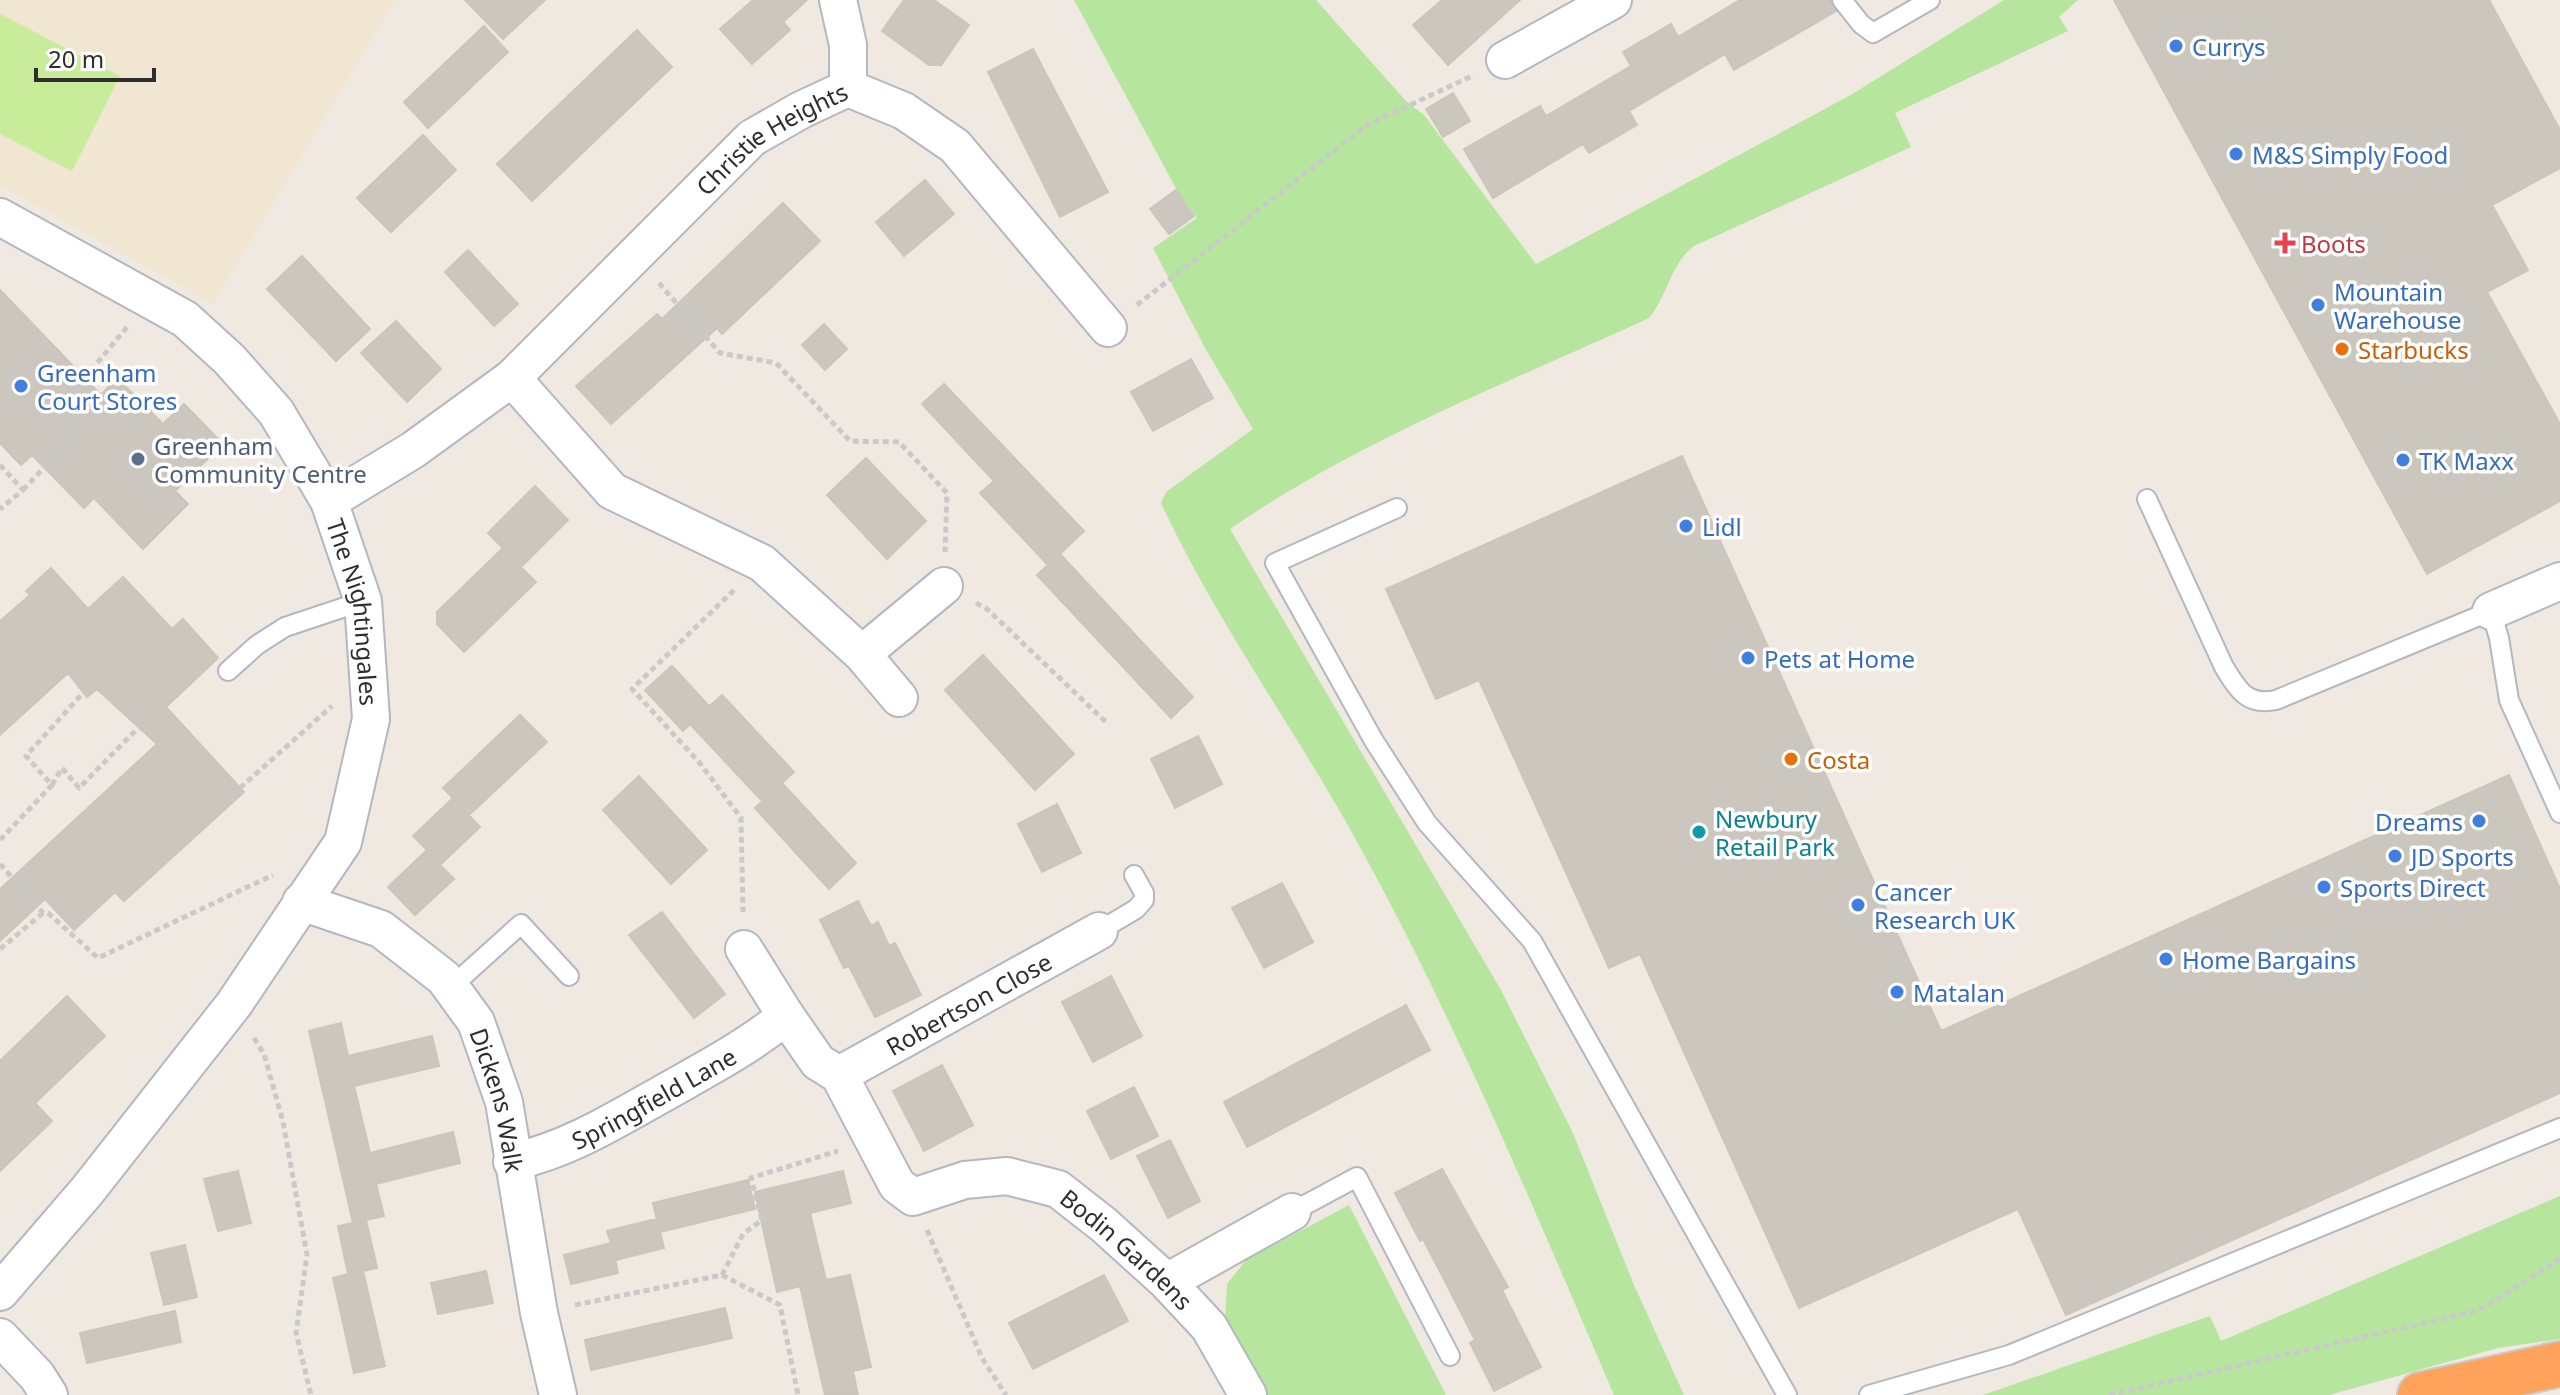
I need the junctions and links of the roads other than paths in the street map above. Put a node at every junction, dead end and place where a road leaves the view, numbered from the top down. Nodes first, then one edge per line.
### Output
1 (838, 0) edge
2 (1842, 0) edge
3 (1930, 0) edge
4 (1601, 3) edge
5 (1505, 60) road end
6 (848, 88) junction
7 (0, 217) edge
8 (1108, 328) road end
9 (512, 378) junction
10 (2147, 499) dead end
11 (329, 501) junction
12 (1397, 508) dead end
13 (2560, 581) edge
14 (944, 586) road end
15 (363, 601) junction
16 (2491, 611) junction
17 (862, 654) junction
18 (228, 671) dead end
19 (899, 698) dead end
20 (2560, 813) edge
21 (1134, 875) dead end
22 (301, 902) junction
23 (1099, 931) joint
24 (744, 949) road end
25 (569, 976) dead end
26 (451, 987) junction
27 (786, 1016) junction
28 (839, 1075) junction
29 (2560, 1128) edge
30 (512, 1162) junction
31 (1292, 1212) joint
32 (1167, 1282) junction
33 (0, 1292) edge
34 (0, 1337) edge
35 (1450, 1356) dead end
36 (2560, 1364) edge
37 (49, 1395) edge
38 (558, 1395) edge
39 (1248, 1395) edge
40 (1787, 1395) edge
41 (1869, 1395) edge
42 (2420, 1395) edge

1 - 6 street
2 - 3 lane
4 - 5 street
6 - 8 street, Christie Heights
6 - 9 street, Christie Heights
7 - 11 street, The Nightingales
9 - 11 street, Christie Heights
9 - 17 street
10 - 16 lane
11 - 15 street, The Nightingales
12 - 40 lane
13 - 16 street
14 - 17 street
15 - 18 lane
15 - 22 street, The Nightingales
16 - 20 lane
17 - 19 street
21 - 23 lane
22 - 26 street, Dickens Walk
22 - 33 street, The Nightingales
23 - 28 street, Robertson Close
24 - 27 street
25 - 26 lane
26 - 30 street, Dickens Walk
27 - 28 street
27 - 30 street, Springfield Lane
28 - 32 street, Bodin Gardens
29 - 41 lane
30 - 38 street, Dickens Walk
31 - 32 street
31 - 35 lane
32 - 39 street, Bodin Gardens
34 - 37 street
36 - 42 highway

